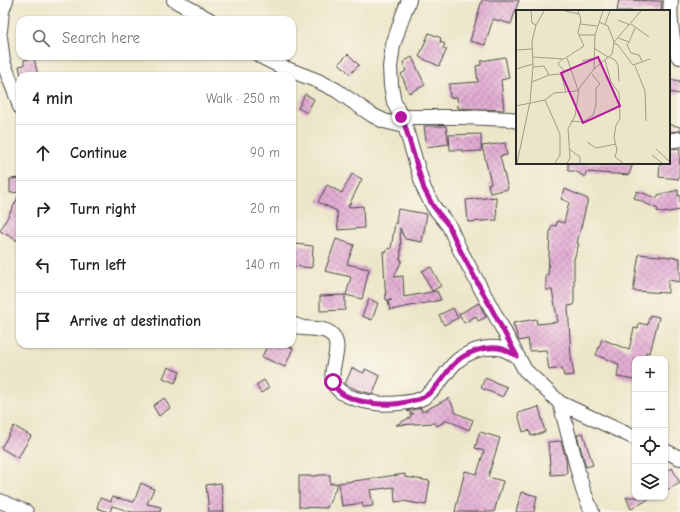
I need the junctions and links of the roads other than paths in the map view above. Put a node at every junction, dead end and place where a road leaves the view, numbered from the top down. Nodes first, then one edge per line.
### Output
1 (6, 0) edge
2 (174, 0) edge
3 (409, 0) edge
4 (671, 0) edge
5 (203, 16) edge
6 (0, 31) edge
7 (0, 37) edge
8 (680, 56) edge
9 (268, 60) edge
10 (295, 72) edge
11 (296, 72) edge
12 (16, 95) edge
13 (403, 121) junction
14 (516, 121) edge
15 (680, 139) edge
16 (670, 141) edge
17 (296, 326) edge
18 (517, 356) junction
19 (560, 403) junction
20 (632, 437) edge
21 (668, 452) edge
22 (680, 458) edge
23 (0, 501) edge
24 (26, 512) edge
25 (592, 512) edge

1 - 6 street
2 - 5 street
3 - 13 street
4 - 8 street
7 - 12 street
9 - 10 street
11 - 13 street
13 - 14 street
13 - 18 street
15 - 16 street
17 - 18 street
18 - 19 street
19 - 20 street
19 - 25 street
21 - 22 street
23 - 24 street

